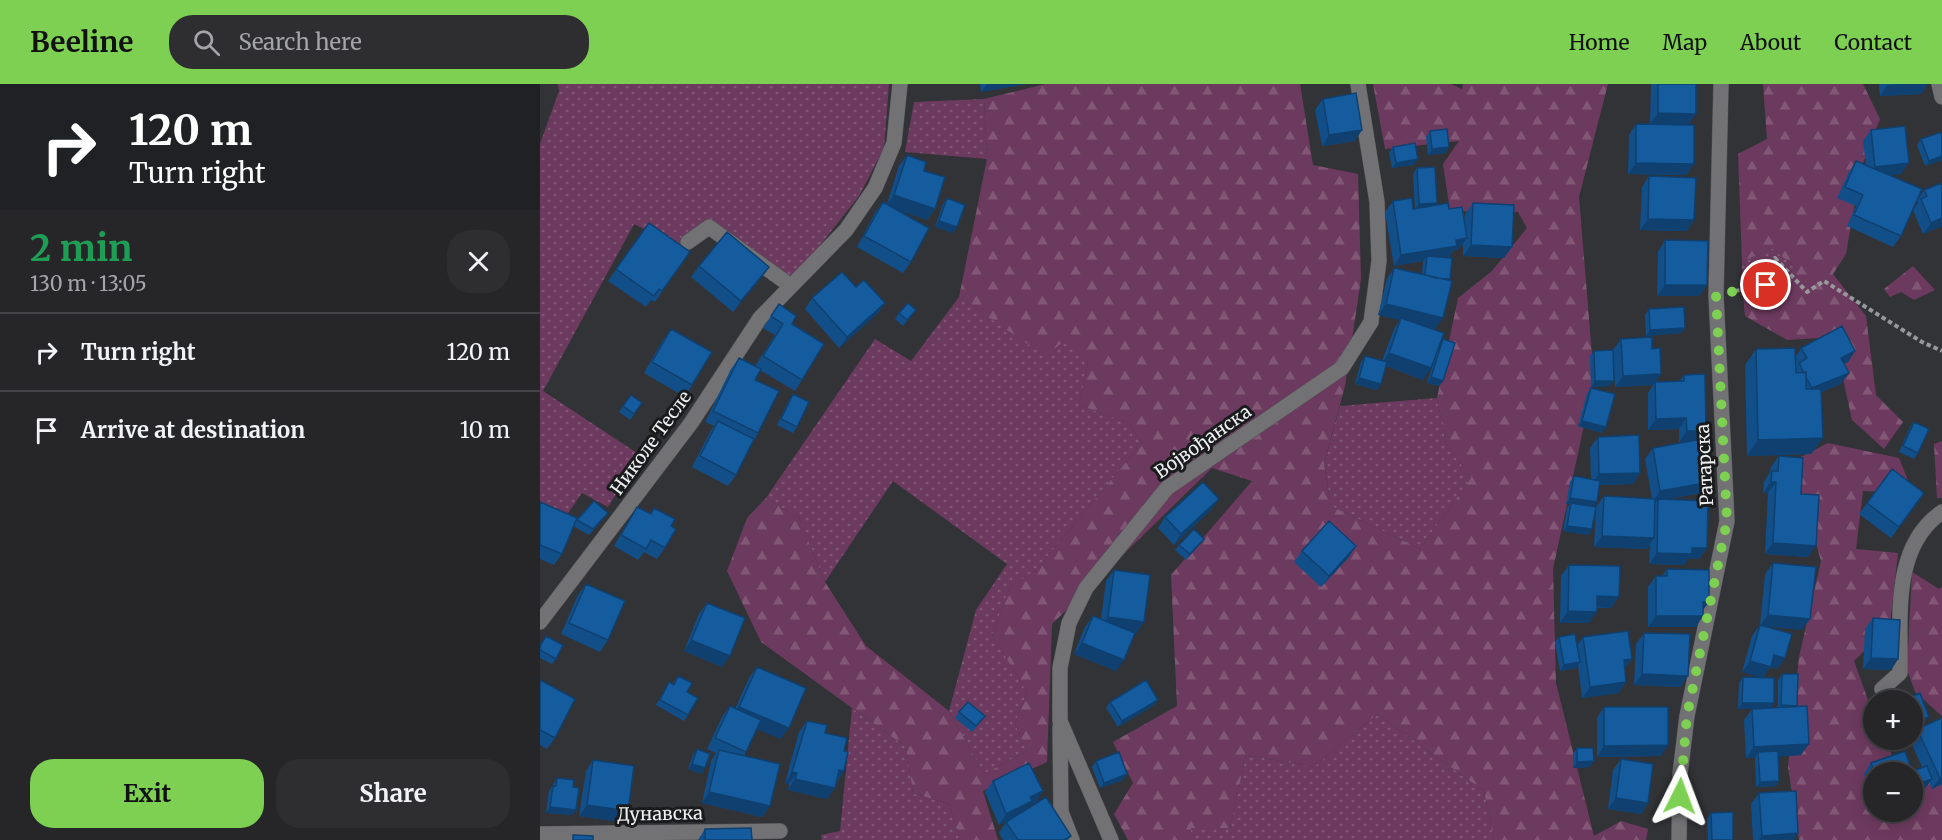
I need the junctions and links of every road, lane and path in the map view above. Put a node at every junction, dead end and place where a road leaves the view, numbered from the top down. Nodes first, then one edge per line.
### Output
1 (900, 84) edge
2 (1358, 84) edge
3 (1721, 84) edge
4 (1939, 84) edge
5 (1942, 97) edge
6 (688, 242) dead end
7 (791, 286) junction
8 (1716, 295) junction
9 (1942, 351) edge
10 (1942, 512) edge
11 (540, 622) edge
12 (1882, 690) edge
13 (1060, 721) junction
14 (780, 831) dead end
15 (540, 834) edge
16 (1072, 840) edge
17 (1111, 840) edge
18 (1679, 840) edge

1 - 7 street, Николе Тесле
2 - 13 street, Војвођанска
3 - 8 street, Ратарска
4 - 5 street
6 - 7 street
7 - 11 street, Николе Тесле
8 - 9 path
8 - 18 street, Ратарска
10 - 12 street
13 - 16 street
13 - 17 street, Војвођанска
14 - 15 street, Дунавска

